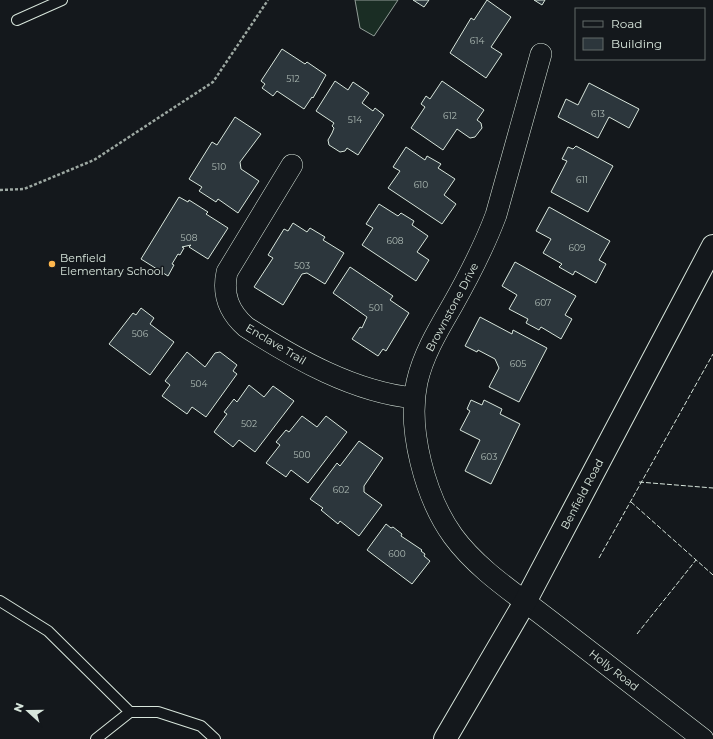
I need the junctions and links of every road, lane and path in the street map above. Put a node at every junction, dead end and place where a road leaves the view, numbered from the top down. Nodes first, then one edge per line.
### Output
1 (62, 0) edge
2 (268, 0) edge
3 (17, 20) dead end
4 (541, 54) dead end
5 (292, 166) dead end
6 (0, 190) edge
7 (713, 246) edge
8 (414, 398) junction
9 (0, 601) edge
10 (525, 602) junction
11 (130, 712) junction
12 (96, 739) edge
13 (215, 739) edge
14 (445, 739) edge
15 (703, 739) edge

1 - 3 lane
2 - 6 path
4 - 8 street, Brownstone Drive
5 - 8 street, Enclave Trail
7 - 10 main road, Benfield Road
8 - 10 street, Brownstone Drive
9 - 11 lane
10 - 14 main road, Benfield Road
10 - 15 street, Holly Road
11 - 12 lane
11 - 13 lane

